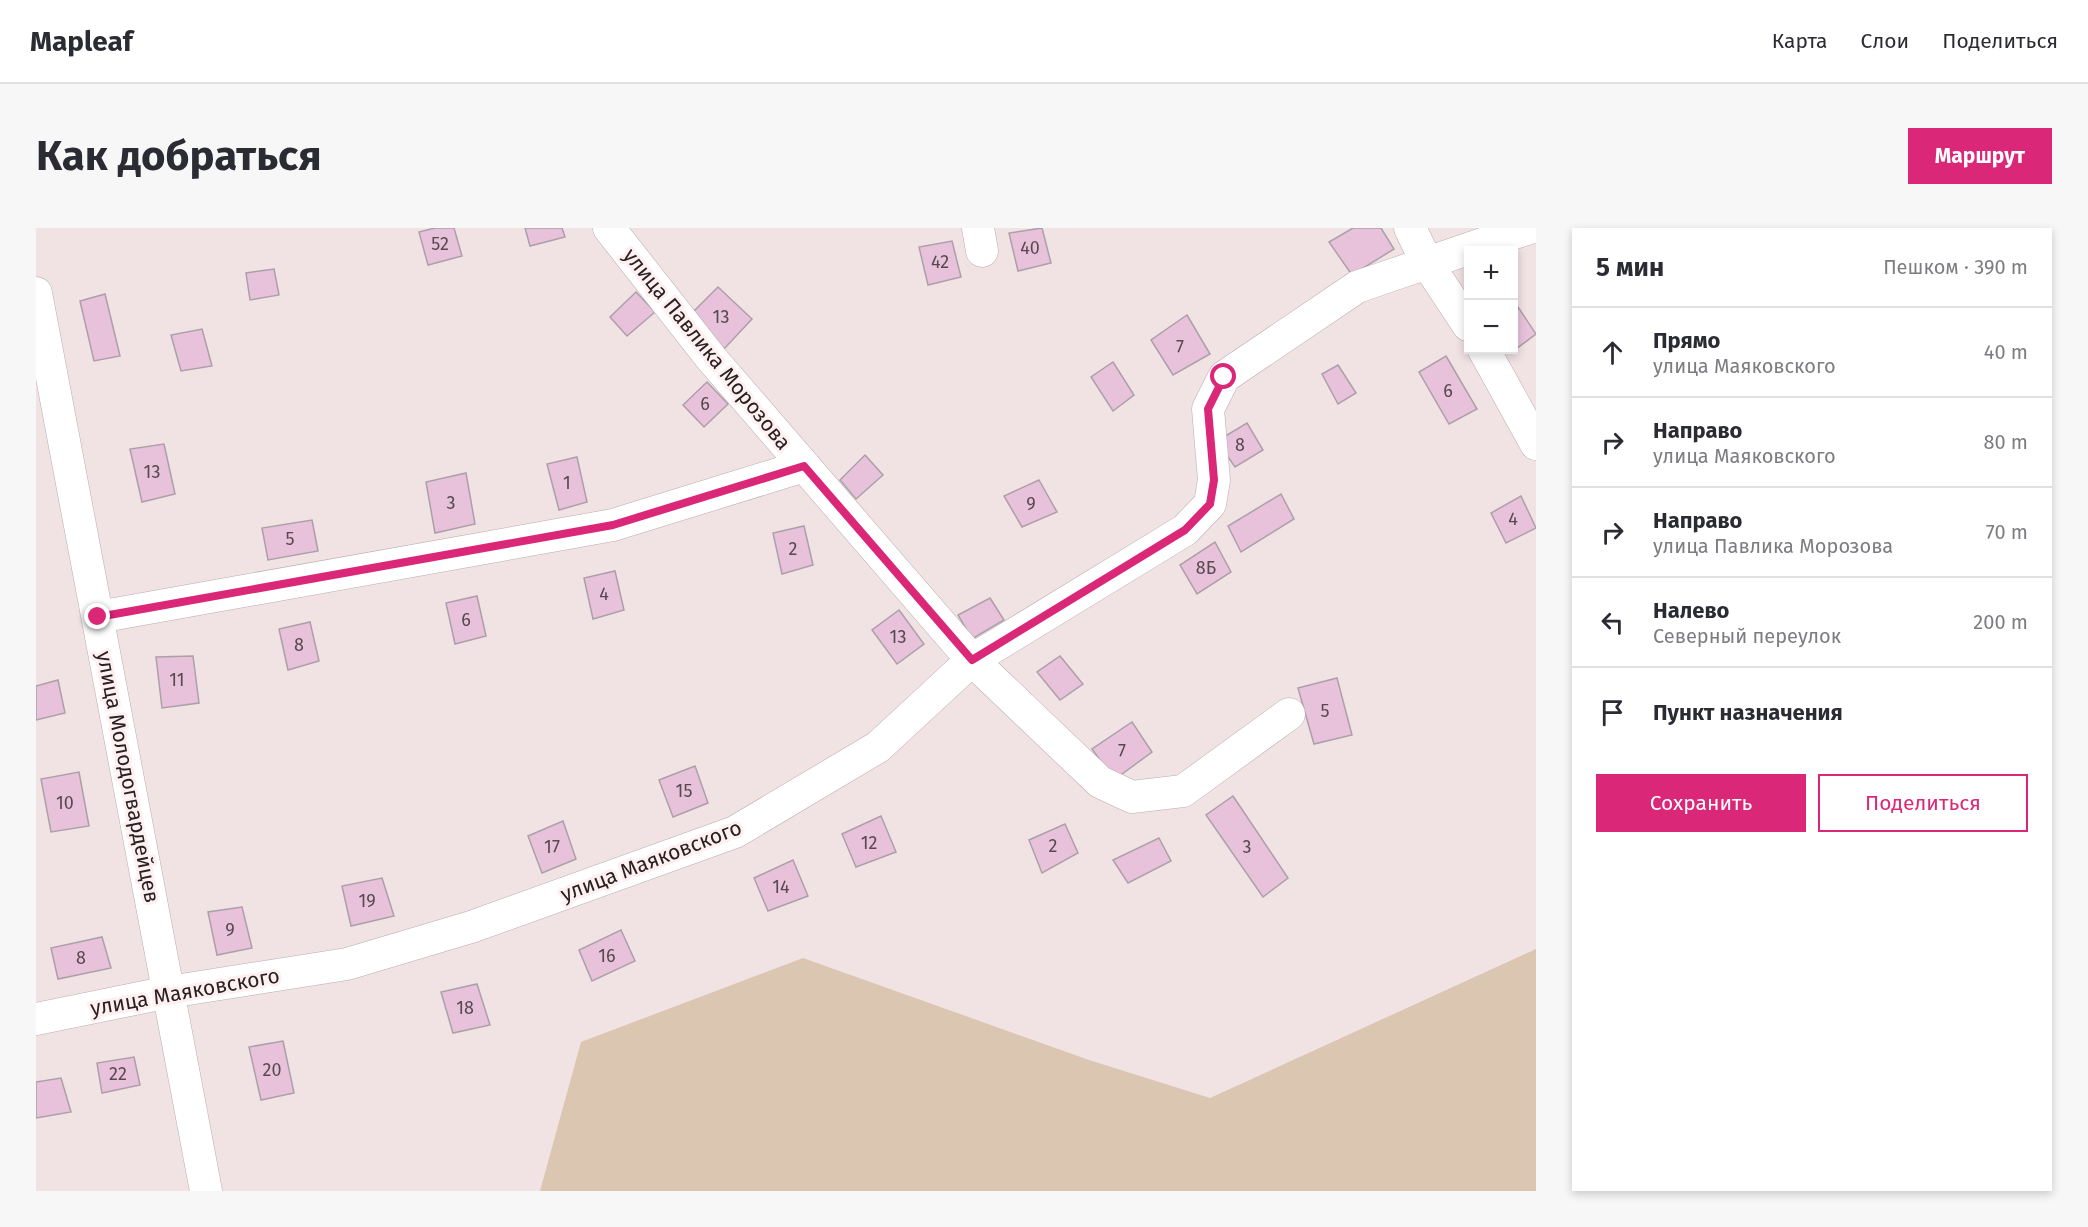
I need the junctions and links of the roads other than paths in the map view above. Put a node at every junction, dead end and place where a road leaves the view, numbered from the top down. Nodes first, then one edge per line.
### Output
1 (609, 228) edge
2 (1410, 228) edge
3 (1528, 228) edge
4 (1427, 263) junction
5 (36, 293) edge
6 (1464, 320) edge
7 (1486, 354) edge
8 (1536, 444) edge
9 (804, 466) junction
10 (98, 617) junction
11 (972, 660) junction
12 (1289, 714) dead end
13 (169, 992) junction
14 (36, 1019) edge
15 (206, 1191) edge

1 - 9 street, улица Павлика Морозова
2 - 4 street
3 - 4 street, улица Маяковского
4 - 6 street
4 - 11 street, улица Маяковского
5 - 10 street, улица Молодогвардейцев
7 - 8 street
9 - 10 street
9 - 11 street, улица Павлика Морозова
10 - 13 street, улица Молодогвардейцев
11 - 12 street, улица Павлика Морозова
11 - 13 street, улица Маяковского
13 - 14 street, улица Маяковского
13 - 15 street, улица Молодогвардейцев

